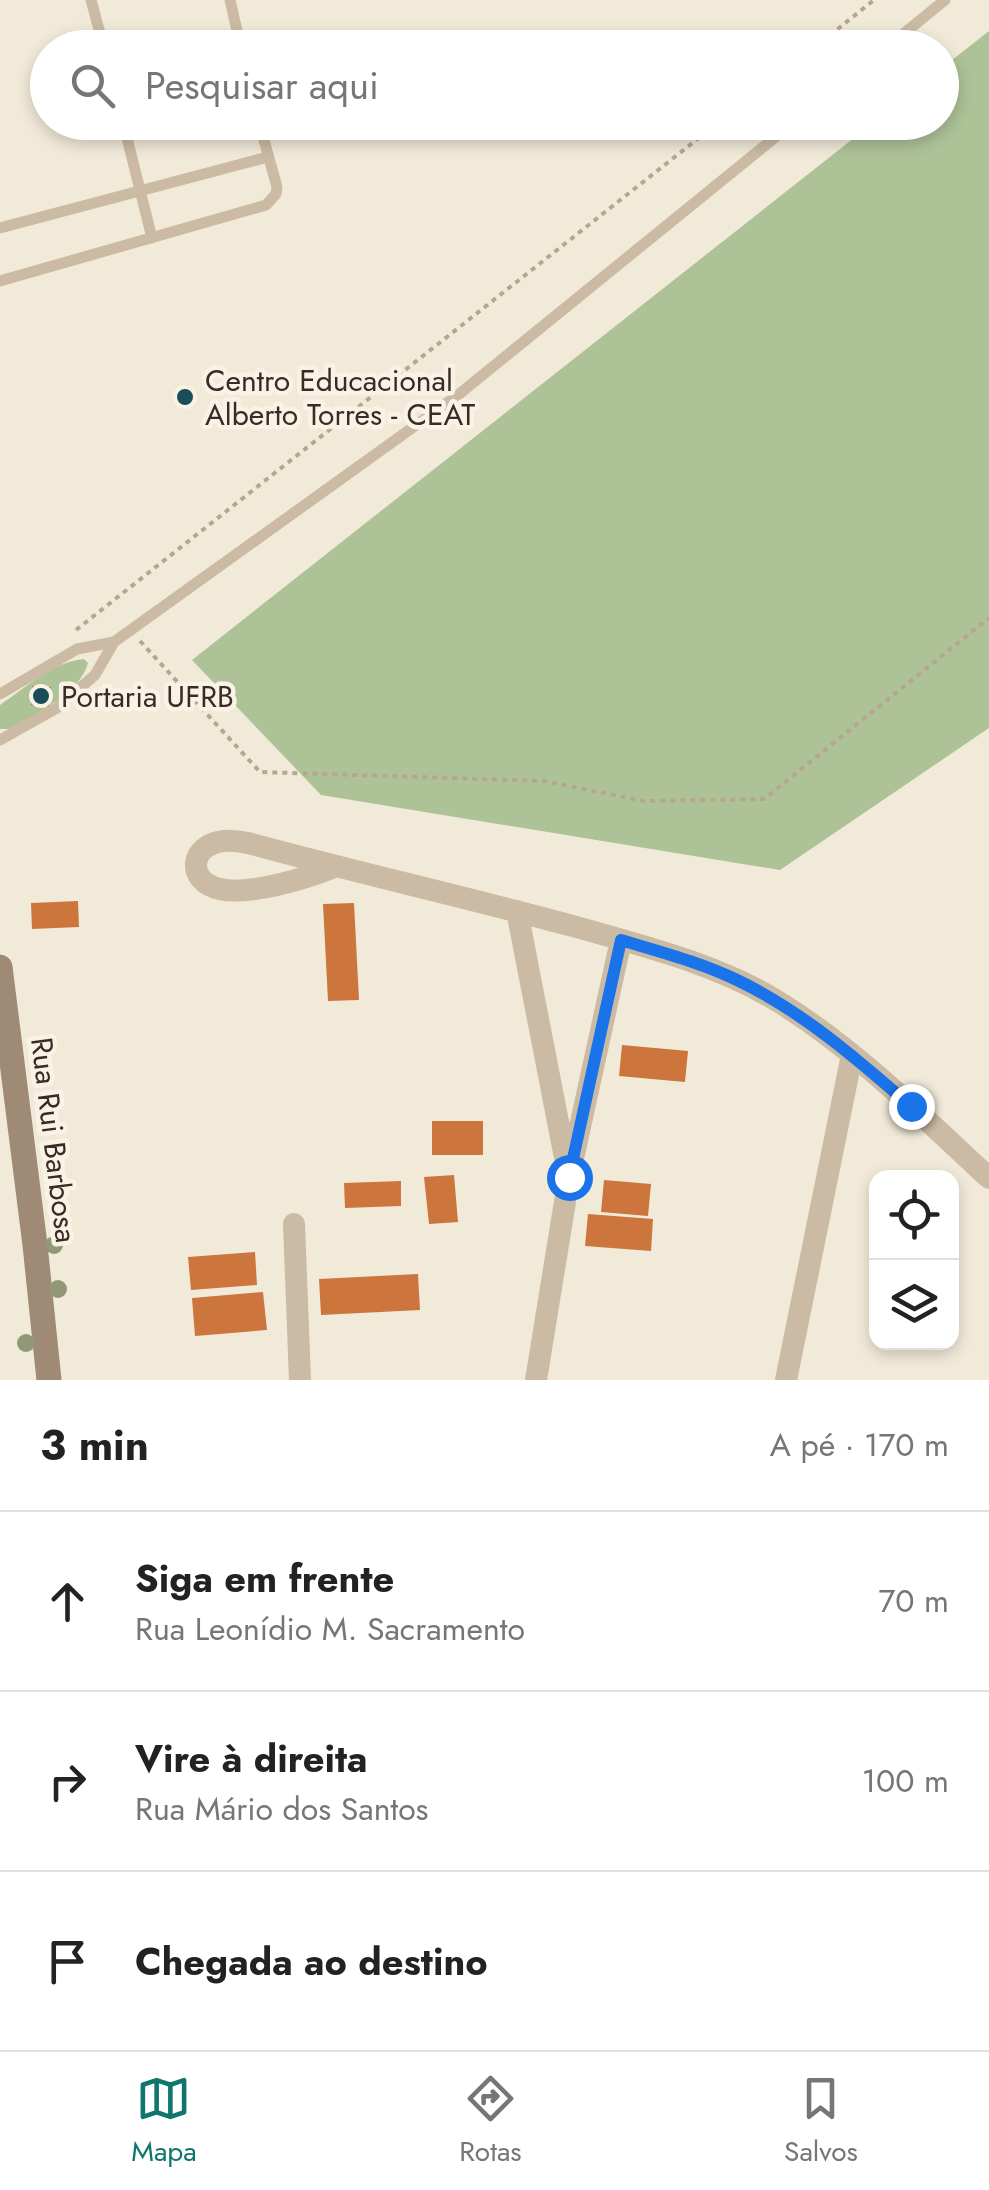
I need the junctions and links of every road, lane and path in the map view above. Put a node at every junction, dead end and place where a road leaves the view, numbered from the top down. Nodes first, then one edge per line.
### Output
1 (92, 0) edge
2 (230, 0) edge
3 (874, 0) edge
4 (945, 0) edge
5 (100, 30) edge
6 (237, 30) edge
7 (836, 30) edge
8 (908, 30) edge
9 (128, 140) edge
10 (264, 140) edge
11 (696, 140) edge
12 (772, 140) edge
13 (268, 157) junction
14 (141, 191) junction
15 (0, 228) edge
16 (152, 238) junction
17 (0, 282) edge
18 (989, 618) edge
19 (130, 630) junction
20 (68, 636) dead end
21 (114, 642) junction
22 (0, 694) edge
23 (0, 740) edge
24 (334, 866) junction
25 (517, 911) junction
26 (621, 940) junction
27 (0, 967) edge
28 (852, 1054) junction
29 (569, 1177) junction
30 (989, 1178) edge
31 (294, 1224) dead end
32 (49, 1380) edge
33 (300, 1380) edge
34 (536, 1380) edge
35 (786, 1380) edge

1 - 5 lane
2 - 6 lane
3 - 7 path
4 - 8 lane
9 - 14 lane
10 - 13 lane
11 - 20 path
12 - 19 lane
13 - 14 lane
13 - 16 lane
14 - 15 lane
14 - 16 lane
16 - 17 lane
18 - 19 path
19 - 21 lane
21 - 22 lane
21 - 23 lane
24 - 24 street
24 - 25 street
25 - 26 street
25 - 29 street
26 - 28 street
26 - 29 street
27 - 32 street, Rua Rui Barbosa
28 - 30 street
28 - 35 street
29 - 34 street
31 - 33 street

